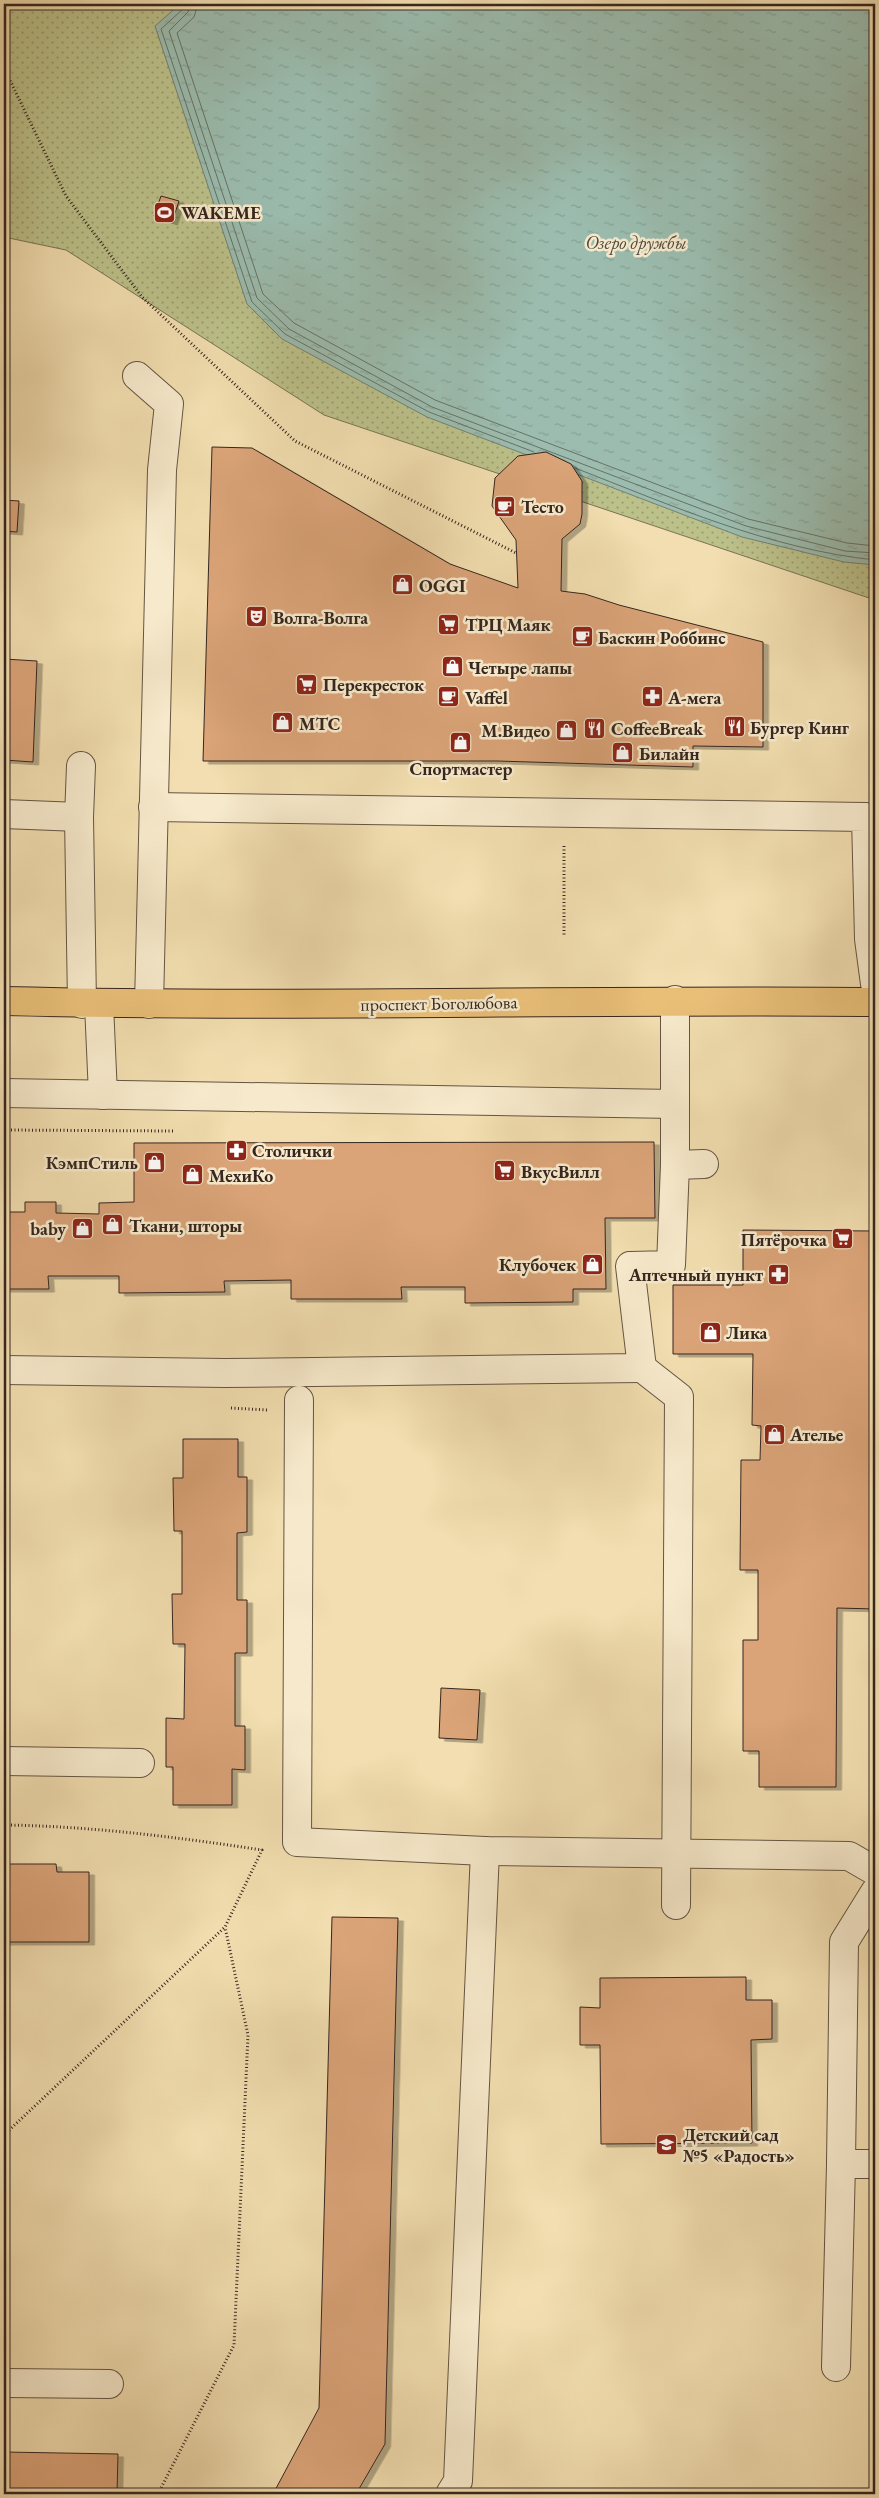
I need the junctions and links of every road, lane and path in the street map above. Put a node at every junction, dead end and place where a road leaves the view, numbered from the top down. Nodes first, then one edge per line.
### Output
1 (4, 68) edge
2 (137, 376) dead end
3 (516, 553) dead end
4 (81, 766) dead end
5 (153, 807) junction
6 (4, 814) edge
7 (564, 814) junction
8 (79, 817) junction
9 (564, 935) dead end
10 (875, 984) edge
11 (675, 1000) junction
12 (4, 1001) edge
13 (875, 1002) edge
14 (91, 1004) junction
15 (149, 1004) junction
16 (4, 1093) edge
17 (103, 1095) junction
18 (674, 1104) junction
19 (704, 1164) dead end
20 (675, 1165) junction
21 (642, 1368) junction
22 (4, 1370) edge
23 (299, 1400) dead end
24 (4, 1761) edge
25 (140, 1762) dead end
26 (4, 1825) edge
27 (485, 1850) junction
28 (676, 1852) junction
29 (875, 1871) edge
30 (875, 1892) edge
31 (676, 1905) dead end
32 (225, 1927) junction
33 (4, 2135) edge
34 (841, 2164) junction
35 (875, 2164) edge
36 (836, 2367) dead end
37 (4, 2383) edge
38 (109, 2384) dead end
39 (456, 2490) edge
40 (158, 2494) edge

1 - 3 path
2 - 5 lane
4 - 8 lane
5 - 7 lane
5 - 15 lane
6 - 8 lane
7 - 9 path
7 - 10 lane
8 - 14 lane
11 - 13 main road, проспект Боголюбова
11 - 15 main road, проспект Боголюбова
11 - 18 lane
12 - 14 main road, проспект Боголюбова
14 - 15 main road, проспект Боголюбова
14 - 17 lane
16 - 17 lane
17 - 18 lane
18 - 20 lane
19 - 20 lane
20 - 21 lane
21 - 22 lane
21 - 28 lane
23 - 27 lane
24 - 25 lane
26 - 32 path
27 - 28 lane
27 - 39 lane
28 - 29 lane
28 - 31 lane
30 - 34 lane
32 - 33 path
32 - 40 path
34 - 35 lane
34 - 36 lane
37 - 38 lane

